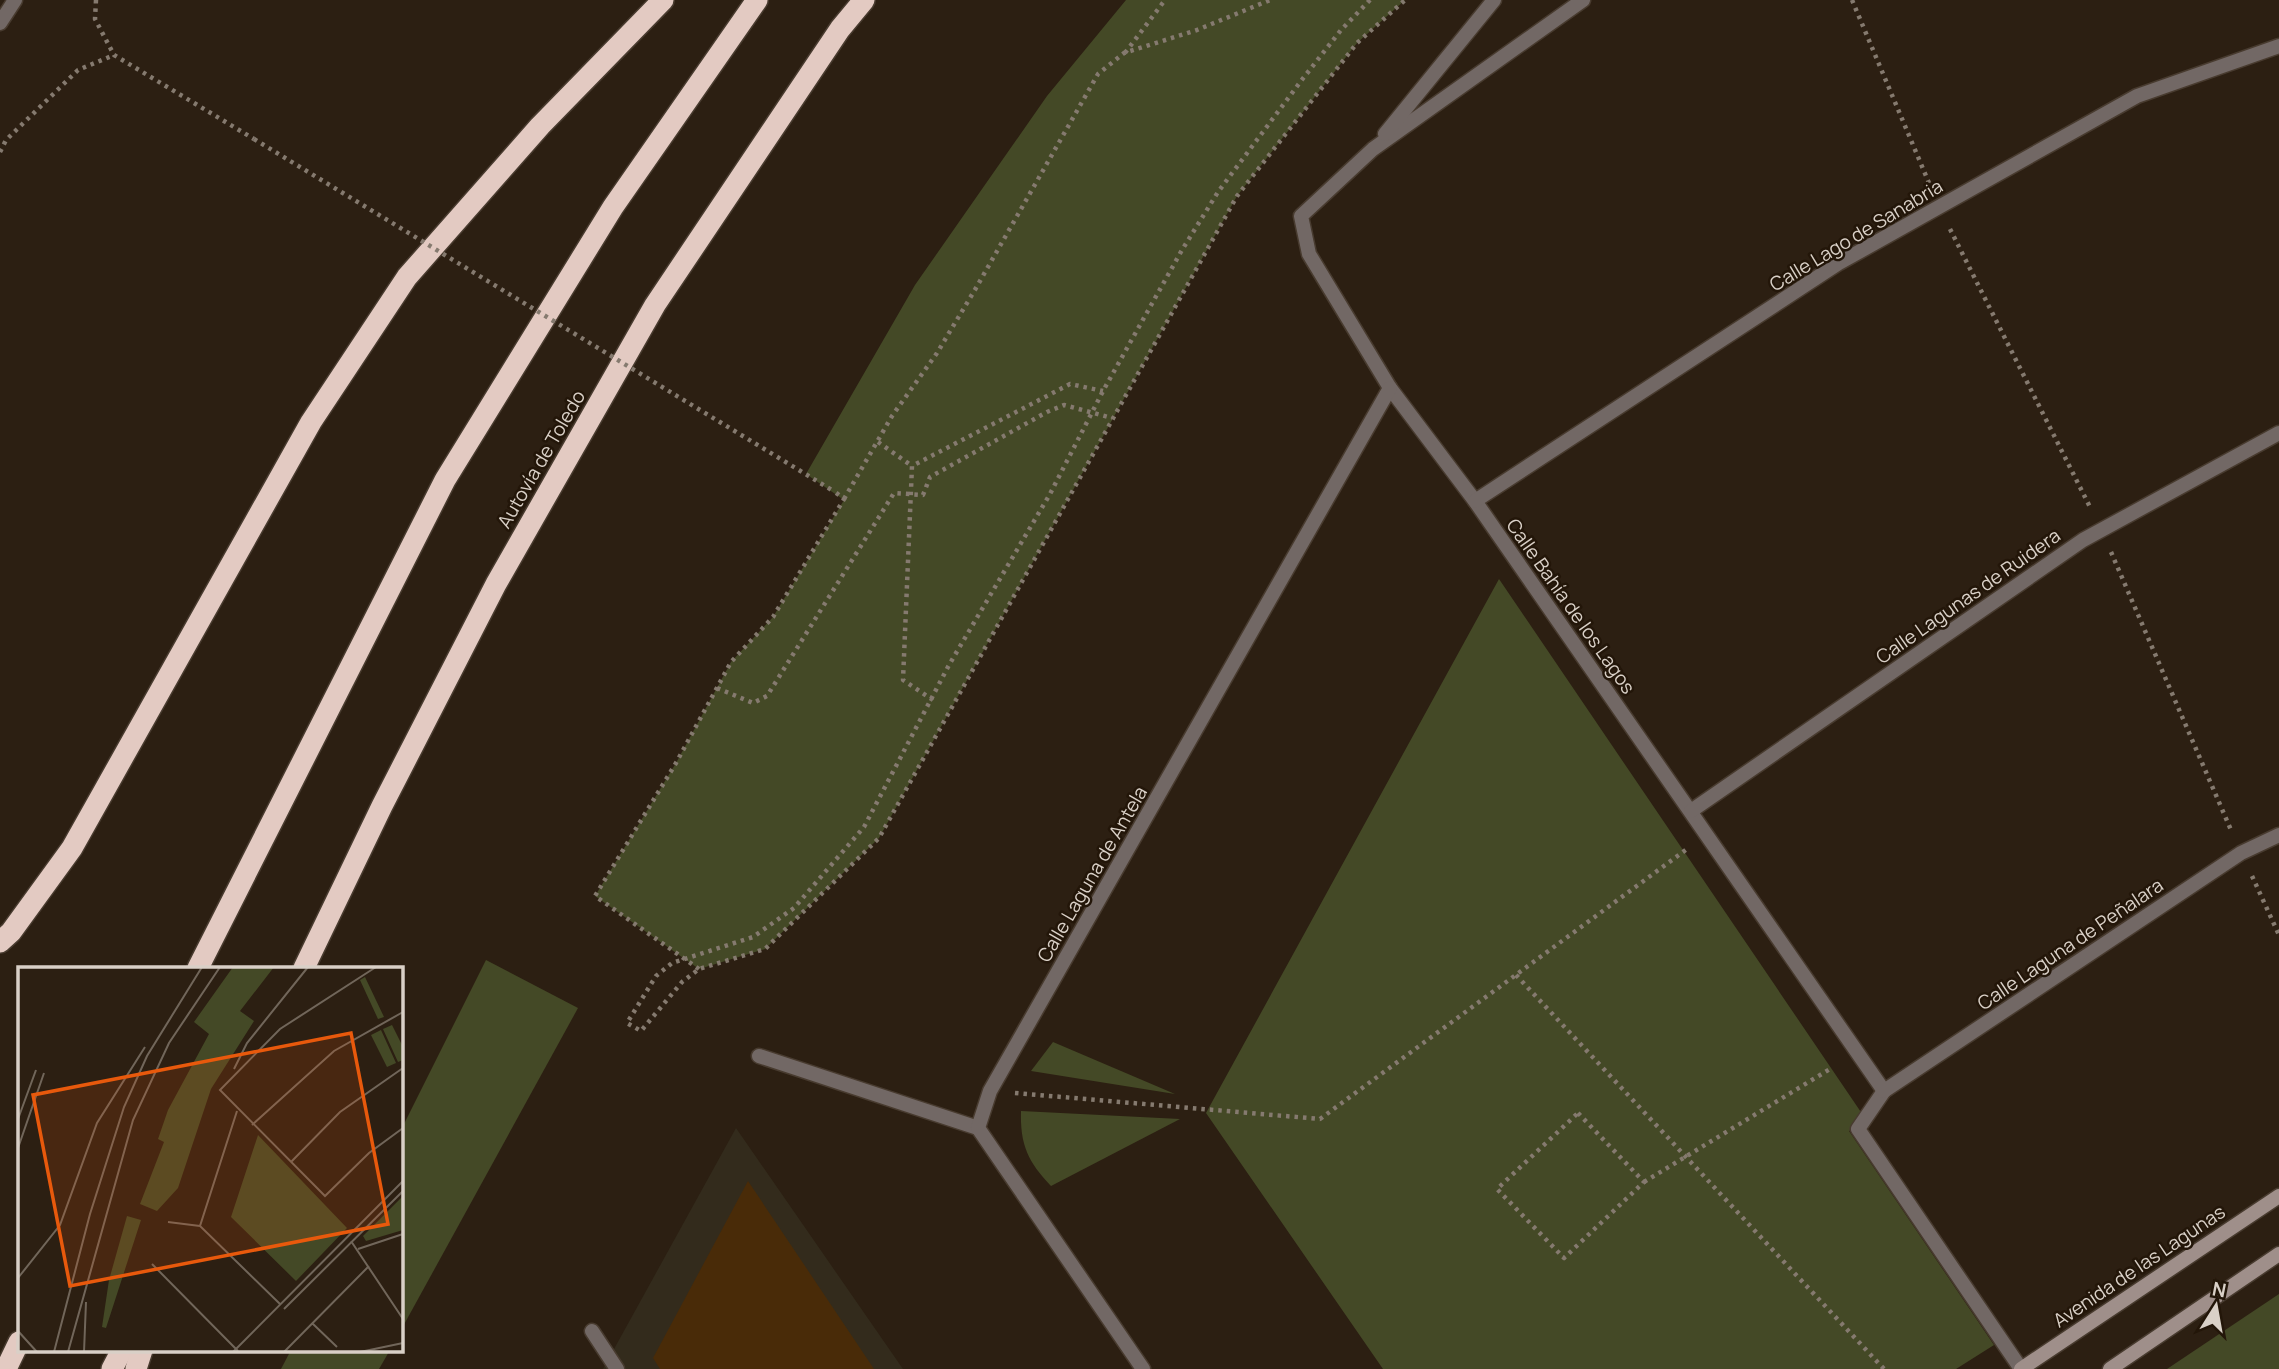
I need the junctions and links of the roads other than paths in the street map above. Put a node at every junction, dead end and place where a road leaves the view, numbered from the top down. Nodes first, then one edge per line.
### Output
1 (15, 0) edge
2 (663, 0) edge
3 (757, 0) edge
4 (864, 0) edge
5 (1494, 0) edge
6 (1583, 0) edge
7 (0, 23) edge
8 (2279, 46) edge
9 (1373, 149) junction
10 (1390, 388) junction
11 (2279, 433) edge
12 (1475, 501) junction
13 (1691, 811) junction
14 (2279, 835) edge
15 (0, 942) edge
16 (199, 967) edge
17 (304, 967) edge
18 (759, 1056) dead end
19 (1884, 1091) junction
20 (978, 1128) junction
21 (2279, 1196) edge
22 (2279, 1254) edge
23 (592, 1331) dead end
24 (18, 1344) edge
25 (121, 1352) edge
26 (141, 1352) edge
27 (6, 1369) edge
28 (112, 1369) edge
29 (136, 1369) edge
30 (617, 1369) edge
31 (1143, 1369) edge
32 (2021, 1369) edge
33 (2110, 1369) edge

1 - 7 street
2 - 15 highway
3 - 16 highway
4 - 17 highway, Autovía de Toledo
5 - 9 street
6 - 9 street
8 - 12 street, Calle Lago de Sanabria
9 - 10 street, Calle Bahía de los Lagos
10 - 12 street, Calle Bahía de los Lagos
10 - 20 street, Calle Laguna de Antela
11 - 13 street, Calle Lagunas de Ruidera
12 - 13 street, Calle Bahía de los Lagos
13 - 19 street, Calle Bahía de los Lagos
14 - 19 street, Calle Laguna de Peñalara
18 - 20 street
19 - 32 street
20 - 31 street
21 - 32 main road, Avenida de las Lagunas
22 - 33 main road
23 - 30 street
24 - 27 highway
25 - 28 highway
26 - 29 highway

